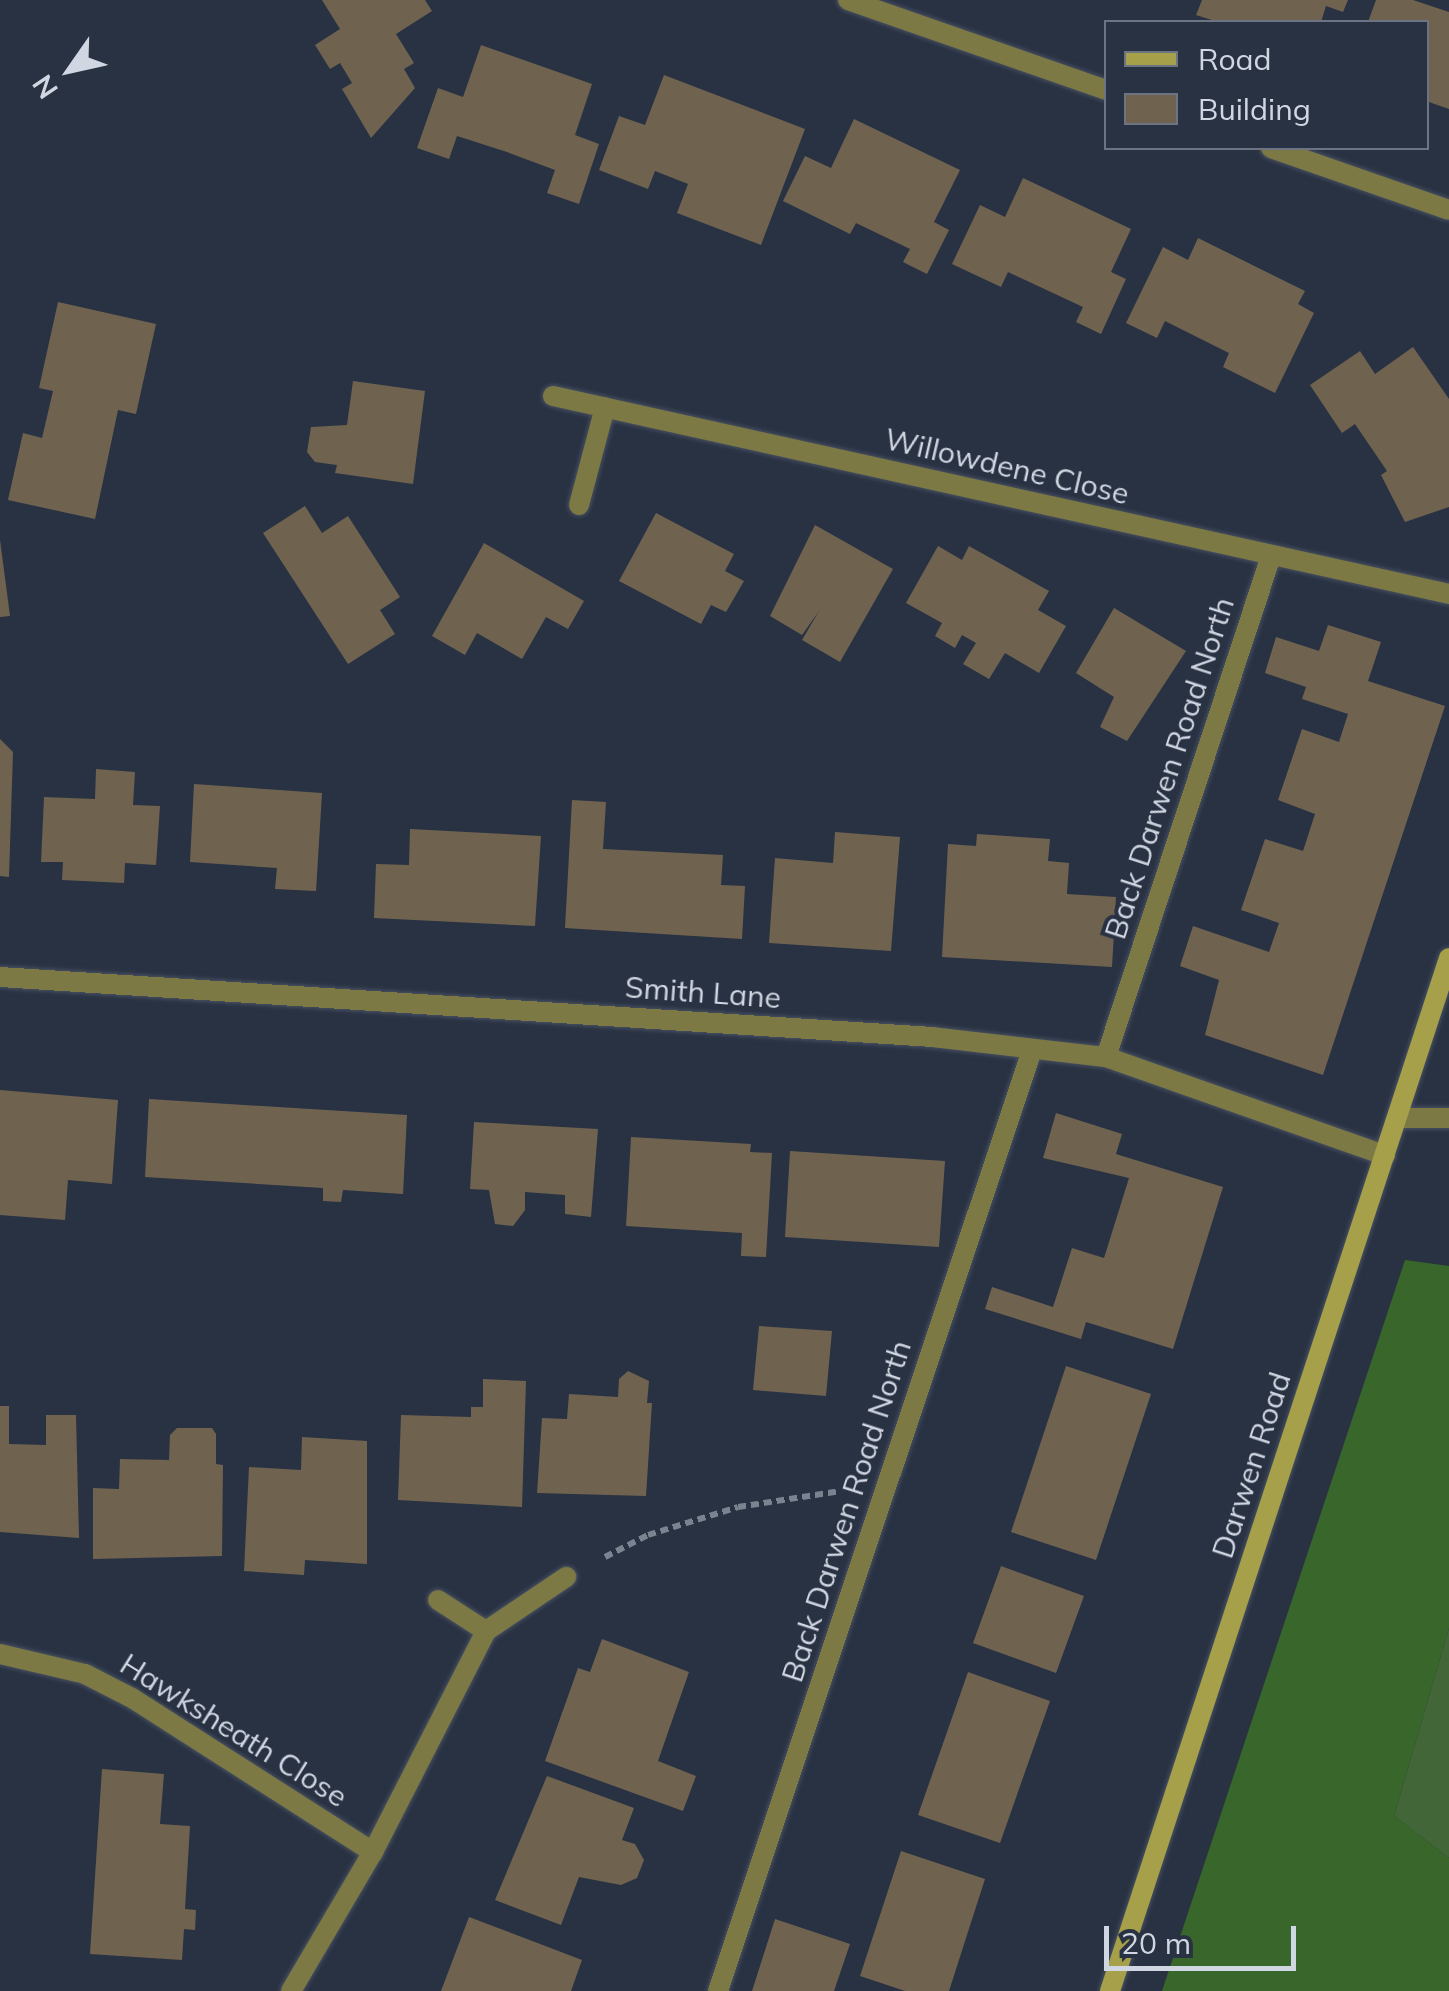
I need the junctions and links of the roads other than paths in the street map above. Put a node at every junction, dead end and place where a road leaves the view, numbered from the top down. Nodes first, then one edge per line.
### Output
1 (848, 0) edge
2 (1104, 89) edge
3 (1277, 150) edge
4 (1449, 210) edge
5 (553, 396) dead end
6 (605, 407) junction
7 (579, 506) dead end
8 (1271, 556) junction
9 (1449, 594) edge
10 (1447, 968) edge
11 (0, 977) edge
12 (1032, 1050) junction
13 (1106, 1057) junction
14 (1396, 1118) junction
15 (1449, 1118) edge
16 (1385, 1155) junction
17 (566, 1578) road end
18 (438, 1600) dead end
19 (486, 1631) junction
20 (0, 1654) edge
21 (373, 1852) junction
22 (290, 1991) edge
23 (718, 1991) edge
24 (1110, 1991) edge

1 - 2 street
3 - 4 street
5 - 6 street, Willowdene Close
6 - 7 street
6 - 8 street, Willowdene Close
8 - 9 street, Willowdene Close
8 - 13 street, Back Darwen Road North
10 - 14 main road, Darwen Road
11 - 12 street, Smith Lane
12 - 13 street, Smith Lane
12 - 23 street, Back Darwen Road North
13 - 16 street, Smith Lane
14 - 15 street
14 - 16 main road, Darwen Road
16 - 24 main road, Darwen Road
17 - 19 street
18 - 19 street
19 - 21 street
20 - 21 street, Hawksheath Close
21 - 22 street

